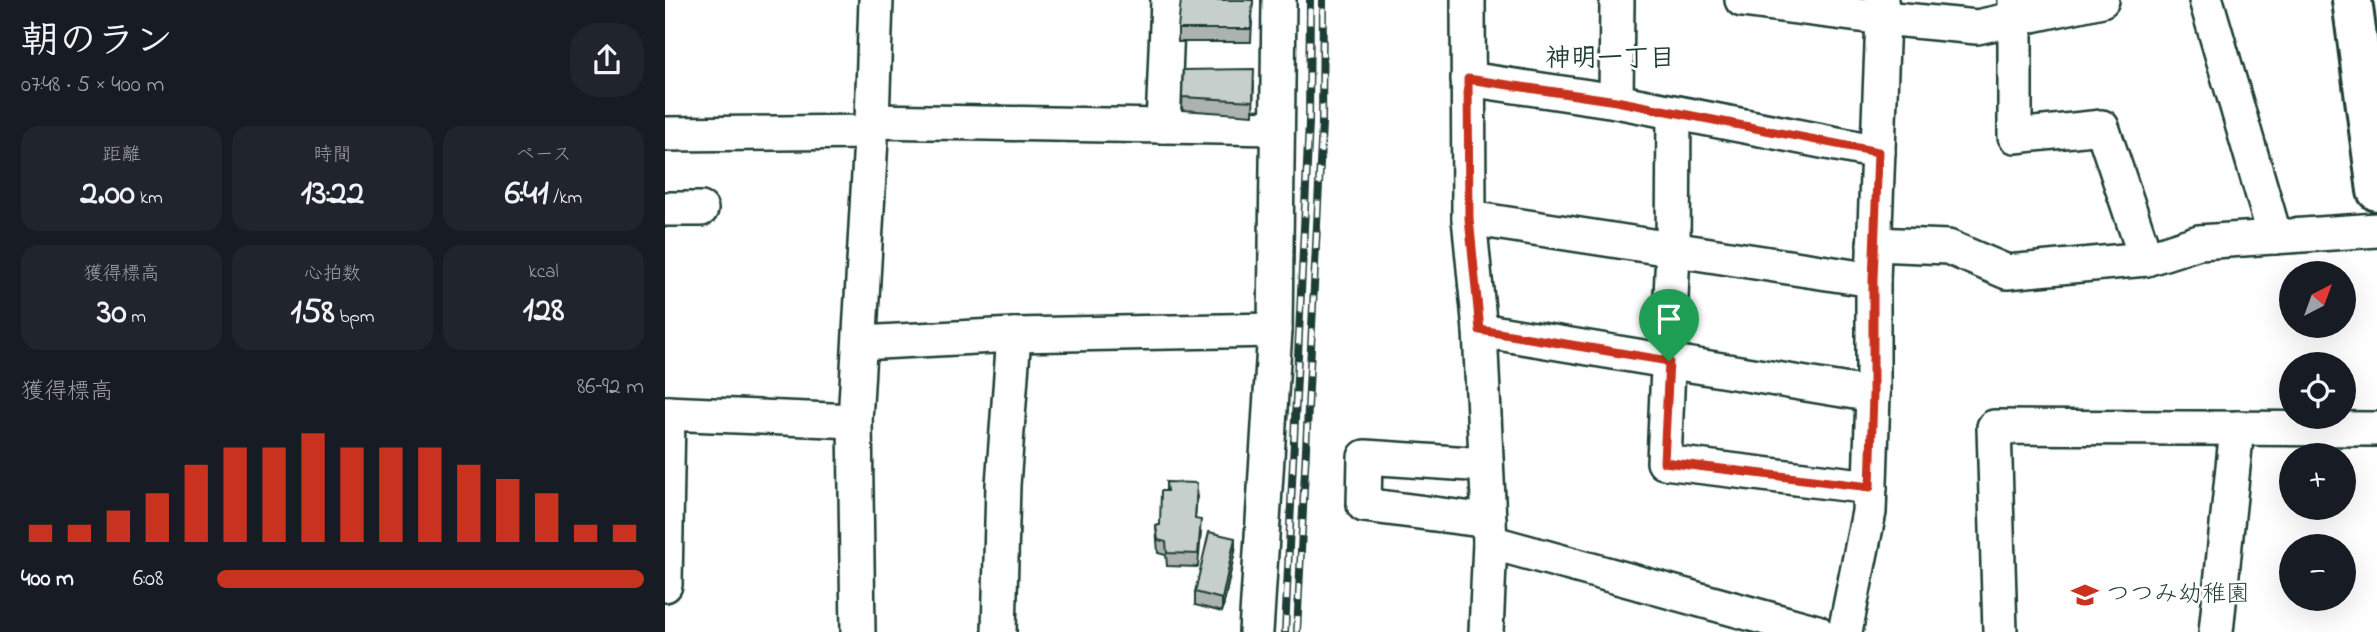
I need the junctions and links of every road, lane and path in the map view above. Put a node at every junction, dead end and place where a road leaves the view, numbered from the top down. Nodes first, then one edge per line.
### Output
1 (876, 0) edge
2 (1168, 0) edge
3 (1279, 0) edge
4 (1468, 0) edge
5 (1618, 0) edge
6 (1742, 0) edge
7 (2102, 0) edge
8 (2206, 0) edge
9 (2352, 0) edge
10 (1882, 9) edge
11 (2015, 9) edge
12 (1468, 79) junction
13 (1616, 101) junction
14 (1674, 113) junction
15 (2372, 117) edge
16 (1163, 126) junction
17 (872, 127) junction
18 (1277, 128) junction
19 (665, 134) edge
20 (1878, 152) junction
21 (2377, 191) edge
22 (665, 209) edge
23 (701, 209) dead end
24 (1469, 218) junction
25 (2377, 230) edge
26 (2275, 237) junction
27 (1874, 244) junction
28 (1673, 250) junction
29 (2146, 259) junction
30 (1873, 280) junction
31 (1275, 330) junction
32 (1480, 330) junction
33 (1014, 335) junction
34 (860, 343) junction
35 (1669, 361) junction
36 (1873, 395) junction
37 (666, 413) edge
38 (855, 421) junction
39 (2237, 428) junction
40 (2377, 429) edge
41 (1486, 465) junction
42 (1870, 487) junction
43 (1490, 531) junction
44 (665, 585) edge
45 (858, 632) edge
46 (999, 632) edge
47 (1256, 632) edge
48 (1486, 632) edge
49 (1818, 632) edge
50 (1845, 632) edge
51 (2000, 632) edge
52 (2216, 632) edge

1 - 17 street
2 - 16 street
3 - 18 street
4 - 12 street
5 - 13 street
6 - 10 street
7 - 11 street
8 - 26 street
9 - 15 main road
10 - 11 street
10 - 20 street
11 - 29 street
12 - 13 street
12 - 24 street
13 - 14 street
14 - 20 street
14 - 28 street
15 - 21 main road
16 - 17 street
16 - 18 street
17 - 19 street
17 - 34 street
18 - 31 street
20 - 27 street
22 - 23 street
24 - 28 street
24 - 32 street
25 - 26 street
26 - 29 street
27 - 29 street
27 - 30 street
28 - 30 street
28 - 35 street
30 - 36 street
31 - 33 street
31 - 47 street
32 - 35 street
32 - 41 street
33 - 34 street
33 - 46 street
34 - 38 street
35 - 36 street
35 - 42 street
36 - 42 street
37 - 38 street
37 - 44 street
38 - 45 street
39 - 40 street
39 - 51 street
39 - 52 street
41 - 43 street
41 - 43 street
42 - 50 street
43 - 48 street
43 - 49 street

